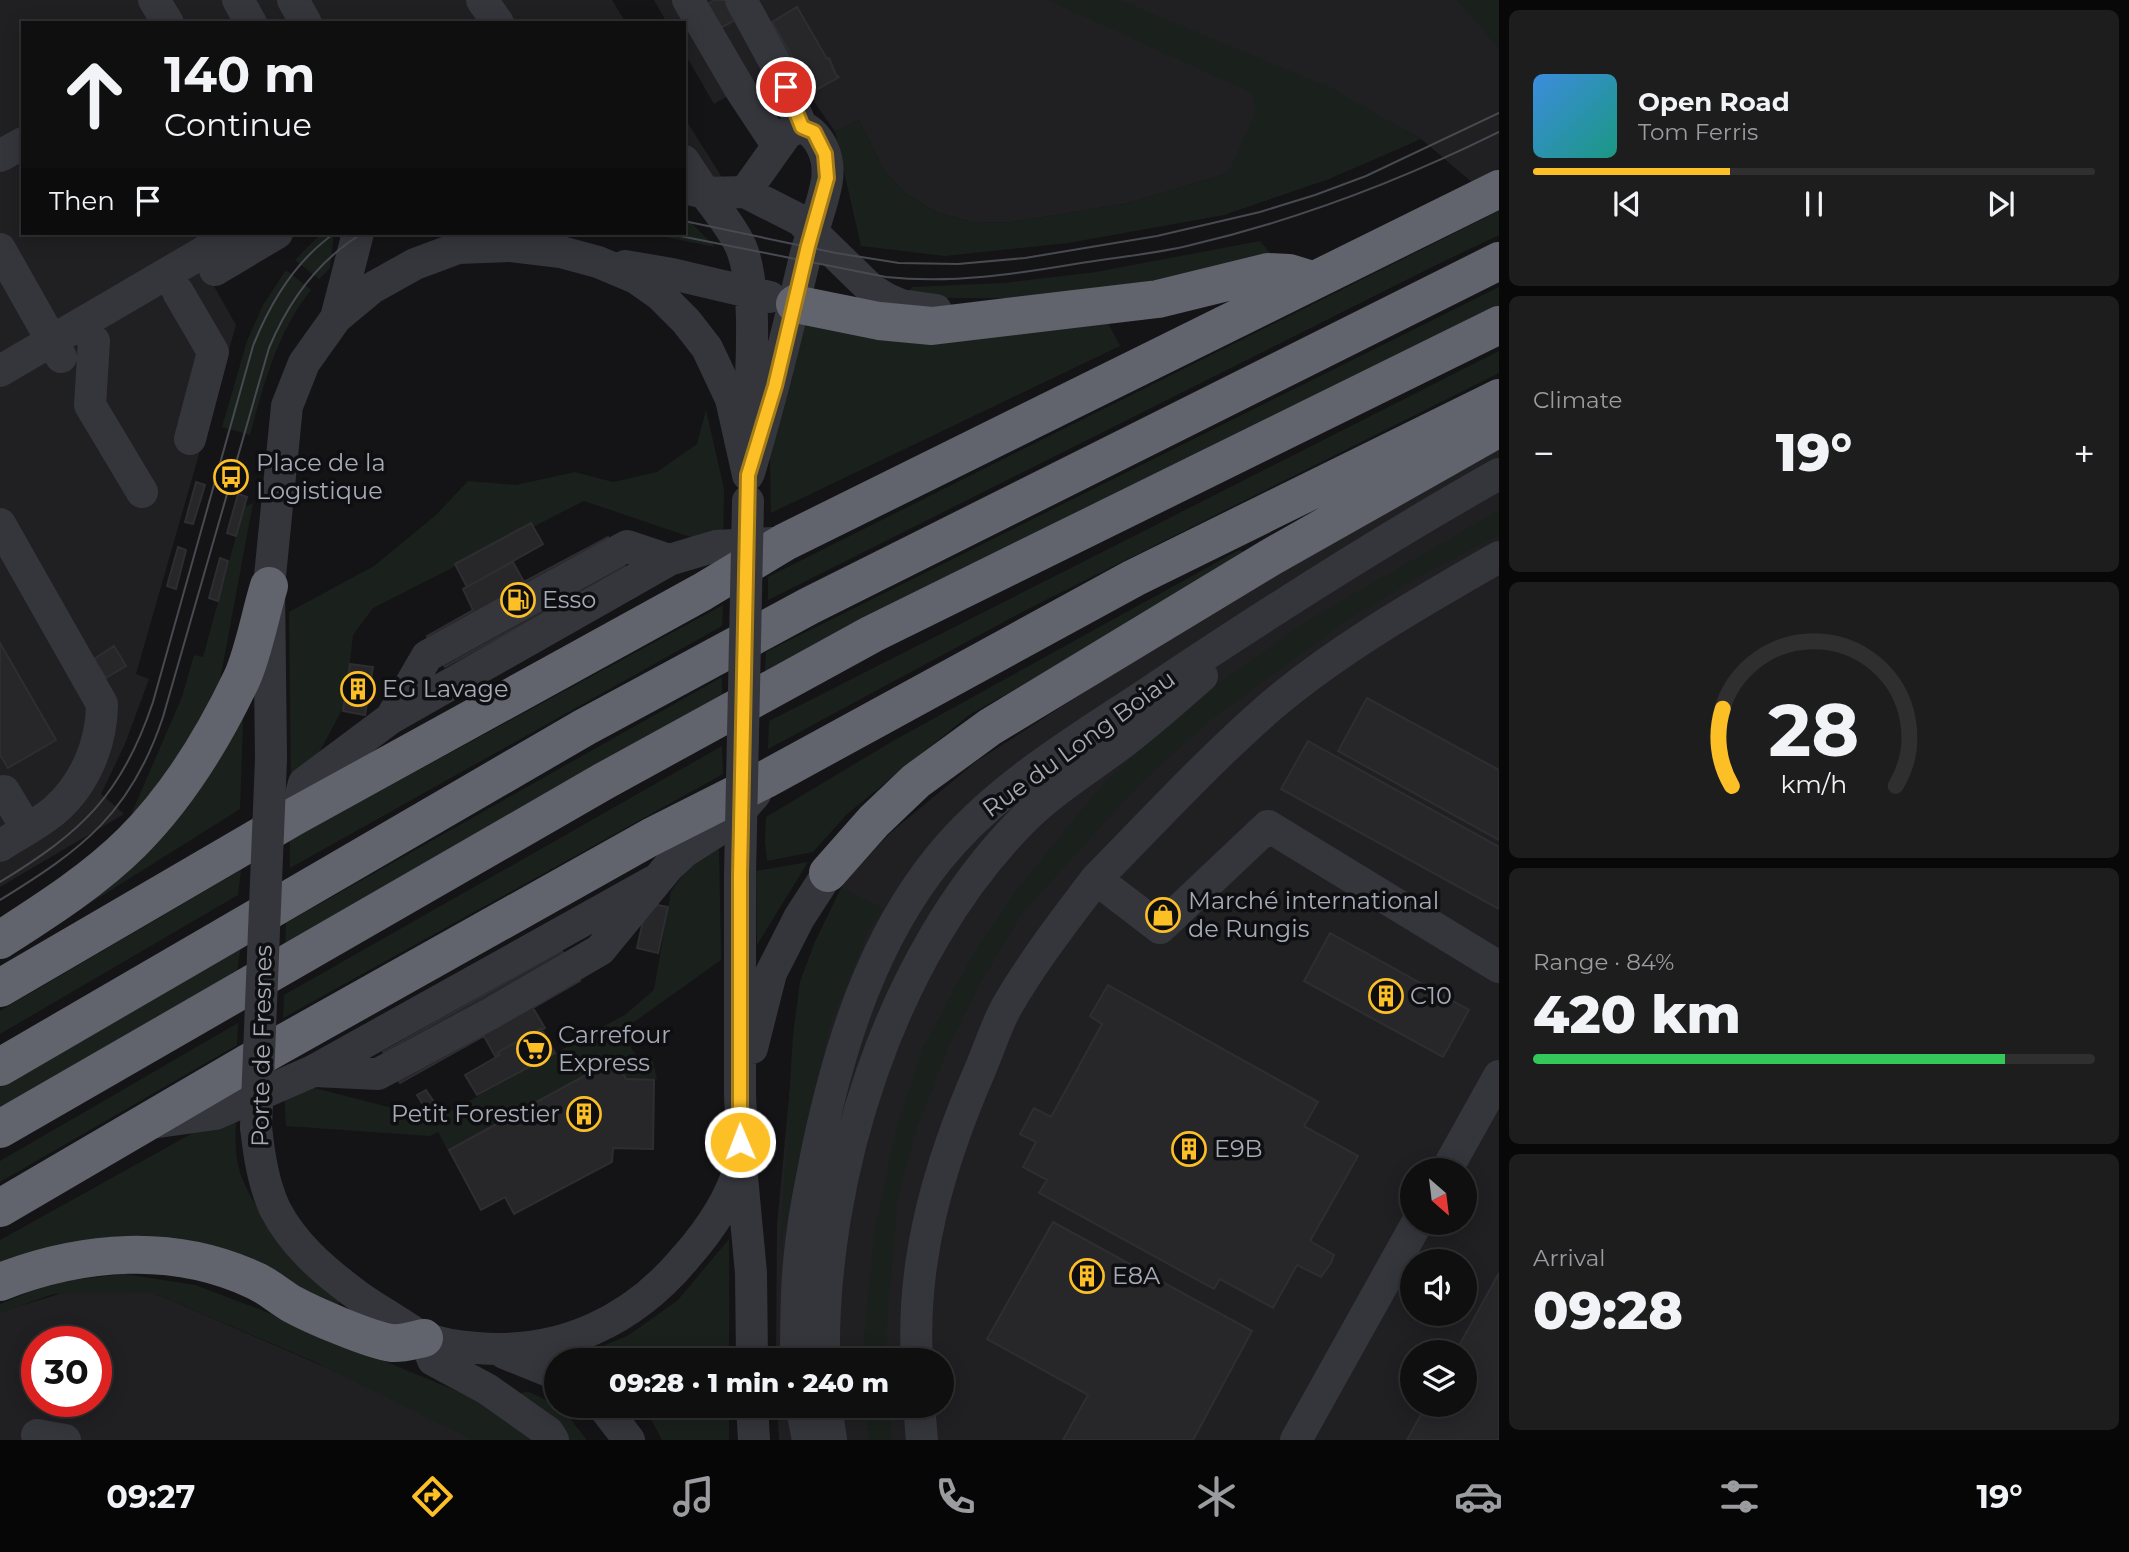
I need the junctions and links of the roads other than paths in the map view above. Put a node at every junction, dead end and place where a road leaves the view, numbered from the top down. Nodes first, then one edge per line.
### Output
1 (154, 0) edge
2 (238, 0) edge
3 (293, 0) edge
4 (482, 0) edge
5 (688, 0) edge
6 (741, 0) edge
7 (167, 21) edge
8 (250, 21) edge
9 (305, 21) edge
10 (497, 21) edge
11 (789, 136) junction
12 (21, 144) edge
13 (0, 156) edge
14 (686, 166) edge
15 (1499, 189) edge
16 (694, 190) edge
17 (744, 192) junction
18 (812, 230) junction
19 (233, 235) edge
20 (274, 235) edge
21 (359, 235) edge
22 (0, 249) edge
23 (1499, 261) edge
24 (598, 262) junction
25 (1312, 280) junction
26 (178, 292) junction
27 (751, 293) junction
28 (795, 304) junction
29 (1039, 314) junction
30 (116, 316) junction
31 (336, 318) junction
32 (1499, 324) edge
33 (94, 341) junction
34 (54, 356) junction
35 (0, 371) edge
36 (1499, 398) edge
37 (1499, 428) edge
38 (190, 439) dead end
39 (1499, 474) edge
40 (748, 488) junction
41 (142, 492) dead end
42 (0, 524) edge
43 (785, 542) junction
44 (1499, 557) edge
45 (269, 586) junction
46 (1284, 602) junction
47 (766, 779) junction
48 (4, 791) dead end
49 (295, 816) junction
50 (27, 829) junction
51 (0, 846) edge
52 (828, 873) joint
53 (1096, 879) junction
54 (0, 940) edge
55 (1499, 967) edge
56 (0, 988) edge
57 (0, 1067) edge
58 (1499, 1076) edge
59 (740, 1097) junction
60 (149, 1123) junction
61 (0, 1129) edge
62 (1453, 1158) edge
63 (741, 1164) junction
64 (0, 1208) edge
65 (1410, 1236) edge
66 (0, 1282) edge
67 (424, 1338) junction
68 (752, 1348) edge
69 (796, 1348) edge
70 (824, 1348) edge
71 (917, 1348) edge
72 (497, 1350) junction
73 (544, 1369) edge
74 (612, 1418) edge
75 (753, 1418) edge
76 (795, 1418) edge
77 (804, 1418) edge
78 (828, 1418) edge
79 (920, 1418) edge
80 (39, 1440) edge
81 (65, 1440) edge
82 (553, 1440) edge
83 (629, 1440) edge
84 (754, 1440) edge
85 (796, 1440) edge
86 (808, 1440) edge
87 (831, 1440) edge
88 (922, 1440) edge
89 (1296, 1440) edge

1 - 7 street
2 - 8 street
3 - 9 street
4 - 10 street
5 - 11 street
6 - 11 street
11 - 17 street
11 - 18 street
12 - 13 street
14 - 16 street
15 - 25 highway
16 - 17 street
16 - 27 street
17 - 18 street
18 - 28 street
18 - 29 street
19 - 30 street
20 - 26 street
21 - 31 street
22 - 34 street
23 - 57 highway
24 - 27 street
24 - 31 street, Porte de Fresnes
24 - 40 street, Porte de Fresnes
25 - 29 highway
25 - 43 highway
26 - 30 street
26 - 38 street
27 - 28 street
27 - 40 street
28 - 29 highway
28 - 40 street
30 - 33 street
30 - 34 street
31 - 45 street, Porte de Fresnes
32 - 61 highway
33 - 34 street
33 - 41 street
34 - 35 street
36 - 47 highway
37 - 52 highway
39 - 46 street, Rue du Long Boiau
40 - 59 street, Porte de Fresnes, bridge
42 - 50 street
43 - 49 highway
43 - 49 street
44 - 53 street
45 - 54 highway
45 - 67 street, Porte de Fresnes, bridge
46 - 69 street, Rue du Long Boiau
46 - 70 street, Rue du Long Boiau
47 - 60 highway
47 - 60 street
48 - 50 street
49 - 56 highway
50 - 51 street
52 - 59 street
53 - 55 street
53 - 71 street
58 - 62 street
59 - 63 street, Porte de Fresnes
60 - 64 highway
63 - 68 street
63 - 72 street, Porte de Fresnes
65 - 89 street
66 - 67 highway
67 - 72 street, Porte de Fresnes
67 - 82 street
72 - 73 street
74 - 83 street
75 - 84 street
76 - 85 street
77 - 86 street
78 - 87 street
79 - 88 street
80 - 81 street

